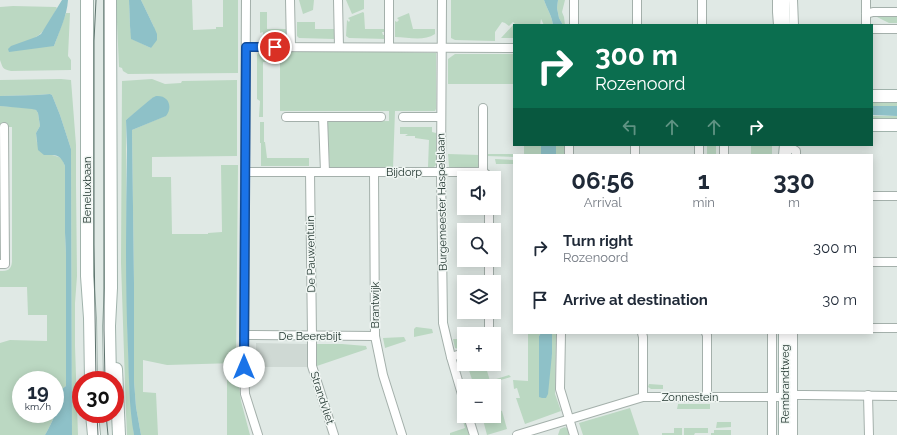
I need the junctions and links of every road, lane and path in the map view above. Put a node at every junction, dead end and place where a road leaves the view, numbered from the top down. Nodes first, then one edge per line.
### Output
1 (87, 0) edge
2 (110, 0) edge
3 (246, 0) edge
4 (290, 0) edge
5 (338, 0) edge
6 (389, 0) edge
7 (442, 0) edge
8 (574, 0) edge
9 (637, 0) edge
10 (702, 0) edge
11 (777, 0) edge
12 (783, 0) edge
13 (793, 0) edge
14 (866, 0) edge
15 (897, 12) edge
16 (866, 14) junction
17 (574, 24) edge
18 (638, 24) edge
19 (702, 24) edge
20 (778, 24) edge
21 (784, 24) edge
22 (794, 24) edge
23 (866, 24) edge
24 (873, 29) edge
25 (897, 29) edge
26 (246, 47) junction
27 (291, 47) junction
28 (339, 47) junction
29 (389, 47) junction
30 (442, 48) junction
31 (513, 48) edge
32 (873, 96) edge
33 (897, 96) edge
34 (483, 108) dead end
35 (286, 117) dead end
36 (323, 117) junction
37 (381, 117) dead end
38 (403, 117) dead end
39 (441, 117) junction
40 (873, 125) edge
41 (897, 125) edge
42 (4, 127) dead end
43 (788, 146) edge
44 (796, 154) edge
45 (486, 171) edge
46 (245, 172) junction
47 (310, 172) junction
48 (325, 172) junction
49 (374, 172) junction
50 (441, 172) junction
51 (457, 173) edge
52 (873, 196) edge
53 (897, 196) edge
54 (873, 262) edge
55 (897, 262) edge
56 (0, 264) edge
57 (87, 276) junction
58 (111, 288) junction
59 (873, 328) edge
60 (897, 328) edge
61 (561, 334) edge
62 (642, 334) edge
63 (706, 334) edge
64 (772, 334) edge
65 (785, 334) edge
66 (793, 334) edge
67 (244, 335) junction
68 (312, 336) junction
69 (375, 336) junction
70 (457, 355) edge
71 (451, 357) junction
72 (85, 371) edge
73 (91, 371) edge
74 (110, 371) edge
75 (458, 379) edge
76 (868, 395) junction
77 (789, 396) junction
78 (897, 396) edge
79 (643, 397) junction
80 (707, 397) junction
81 (772, 397) junction
82 (569, 419) junction
83 (86, 423) edge
84 (93, 423) edge
85 (111, 423) edge
86 (470, 423) edge
87 (87, 435) edge
88 (94, 435) edge
89 (112, 435) edge
90 (119, 435) edge
91 (258, 435) edge
92 (334, 435) edge
93 (402, 435) edge
94 (474, 435) edge
95 (517, 435) edge
96 (574, 435) edge
97 (772, 435) edge
98 (785, 435) edge
99 (793, 435) edge
100 (869, 435) edge

1 - 57 main road, Beneluxbaan
2 - 58 main road
3 - 26 street
4 - 27 street
5 - 28 street
6 - 29 street
7 - 30 street, Burgemeester Haspelslaan
8 - 17 street
9 - 18 street
10 - 19 street
11 - 20 street
12 - 21 main road
13 - 22 street
14 - 16 street
15 - 16 street
16 - 23 street
24 - 25 street
26 - 27 street
26 - 46 street
27 - 28 street
28 - 29 street
29 - 30 street
30 - 31 street
30 - 39 street, Burgemeester Haspelslaan
32 - 33 main road
34 - 45 street
35 - 36 street
36 - 37 street
36 - 48 street
38 - 39 street
39 - 50 street, Burgemeester Haspelslaan
40 - 41 main road
42 - 56 street
43 - 44 street
46 - 47 street, Bijdorp
46 - 67 street
47 - 48 street, Bijdorp
47 - 68 street, De Pauwentuin
48 - 49 street, Bijdorp
49 - 50 street, Bijdorp
49 - 69 street, Brantwijk
50 - 51 street, Bijdorp
50 - 71 street, Burgemeester Haspelslaan
52 - 53 street
54 - 55 street
57 - 72 main road
57 - 73 main road, Beneluxbaan
58 - 74 main road
58 - 90 main road
59 - 60 street
61 - 82 street
62 - 79 street
63 - 80 street
64 - 81 street, Rembrandtweg
65 - 77 main road, Rembrandtweg
66 - 77 street, Rembrandtweg
67 - 68 street, De Beerebijt
67 - 91 street
68 - 69 street, De Beerebijt
68 - 92 street, Strandvliet
69 - 93 street, Brantwijk
70 - 71 street
71 - 75 street, Burgemeester Haspelslaan
76 - 77 street, Zonnestein
76 - 78 street, Zonnestein
76 - 100 street
77 - 81 street, Zonnestein
77 - 98 main road, Rembrandtweg
77 - 99 street, Rembrandtweg
79 - 80 street, Zonnestein
79 - 82 street, Zonnestein
80 - 81 street, Zonnestein
81 - 97 street, Rembrandtweg
82 - 95 street, Zonnestein
82 - 96 street
83 - 87 main road
84 - 88 main road
85 - 89 main road
86 - 94 street

